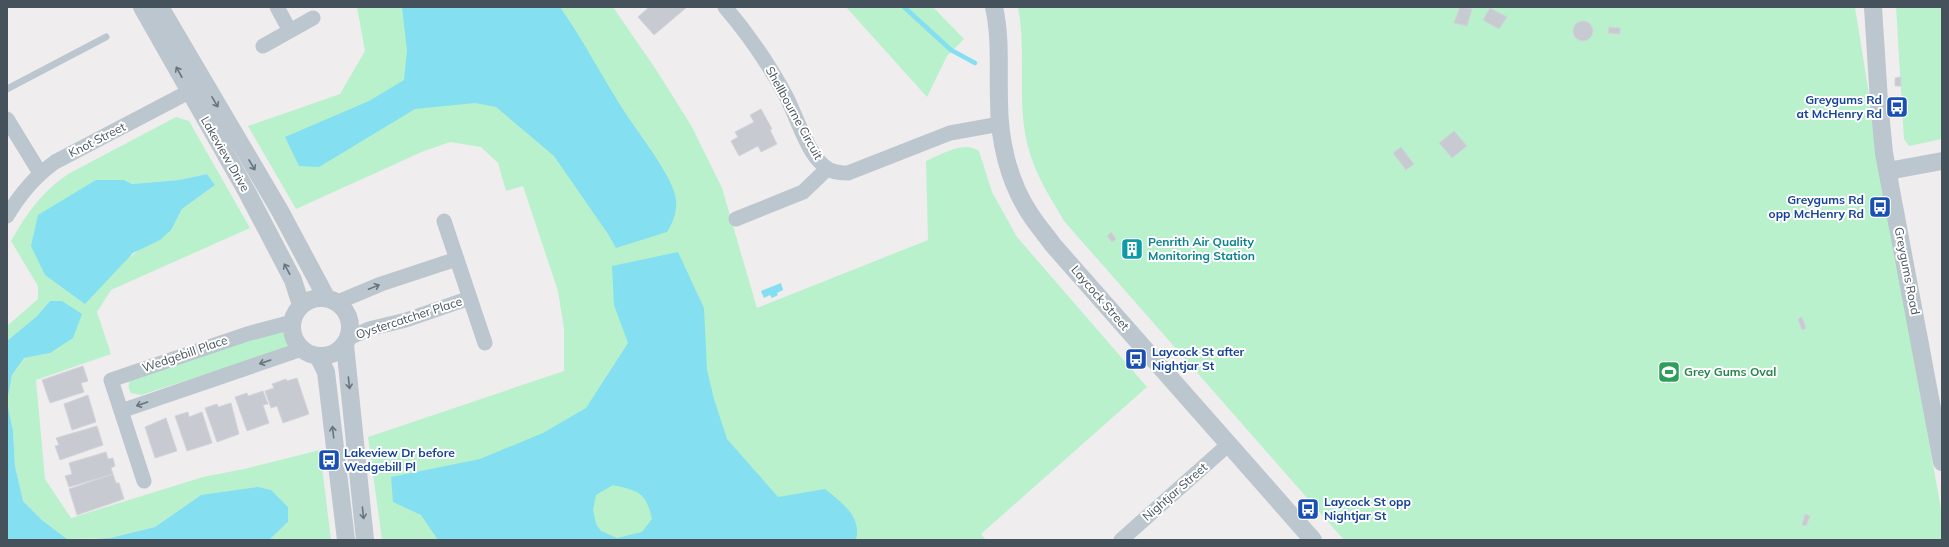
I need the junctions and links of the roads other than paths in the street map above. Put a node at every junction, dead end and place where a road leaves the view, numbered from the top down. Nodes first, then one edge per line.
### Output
1 (142, 7) edge
2 (160, 7) edge
3 (277, 7) edge
4 (725, 7) edge
5 (994, 7) edge
6 (1873, 7) edge
7 (313, 18) dead end
8 (290, 31) junction
9 (106, 37) dead end
10 (264, 46) dead end
11 (197, 88) junction
12 (7, 89) edge
13 (7, 119) edge
14 (1000, 124) junction
15 (1942, 161) edge
16 (827, 169) junction
17 (40, 172) junction
18 (1888, 172) junction
19 (7, 216) edge
20 (736, 218) dead end
21 (444, 221) dead end
22 (457, 260) junction
23 (470, 298) junction
24 (332, 300) junction
25 (301, 305) junction
26 (292, 322) junction
27 (347, 341) junction
28 (485, 343) dead end
29 (310, 353) junction
30 (121, 411) junction
31 (1229, 444) junction
32 (1942, 462) edge
33 (144, 481) dead end
34 (346, 540) edge
35 (365, 540) edge
36 (1121, 540) edge
37 (1313, 540) edge

11 -> 1 street, Lakeview Drive
2 - 11 street, Lakeview Drive
3 - 8 street
4 - 16 street, Shellbourne Circuit
5 - 14 street, Laycock Street
6 - 18 street, Greygums Road
7 - 8 street
8 - 10 street
9 - 12 lane
11 - 17 street, Knot Street
11 -> 24 street, Lakeview Drive
25 -> 11 street, Lakeview Drive
13 - 17 street
14 - 16 street, Shellbourne Circuit
14 - 31 street, Laycock Street
15 - 18 street
16 - 20 street
17 - 19 street, Knot Street
18 - 32 street, Greygums Road
21 - 22 street, Oystercatcher Place
22 - 23 street, Oystercatcher Place
24 -> 22 street
23 - 27 street, Oystercatcher Place
23 - 28 street, Oystercatcher Place
24 - 25 street
24 - 27 street
25 - 26 street
26 - 29 street
26 - 30 street, Wedgebill Place
27 - 29 street
27 -> 35 street
29 -> 30 street
34 -> 29 street
30 - 33 street, Wedgebill Place
31 - 36 street, Nightjar Street
31 - 37 street, Laycock Street

